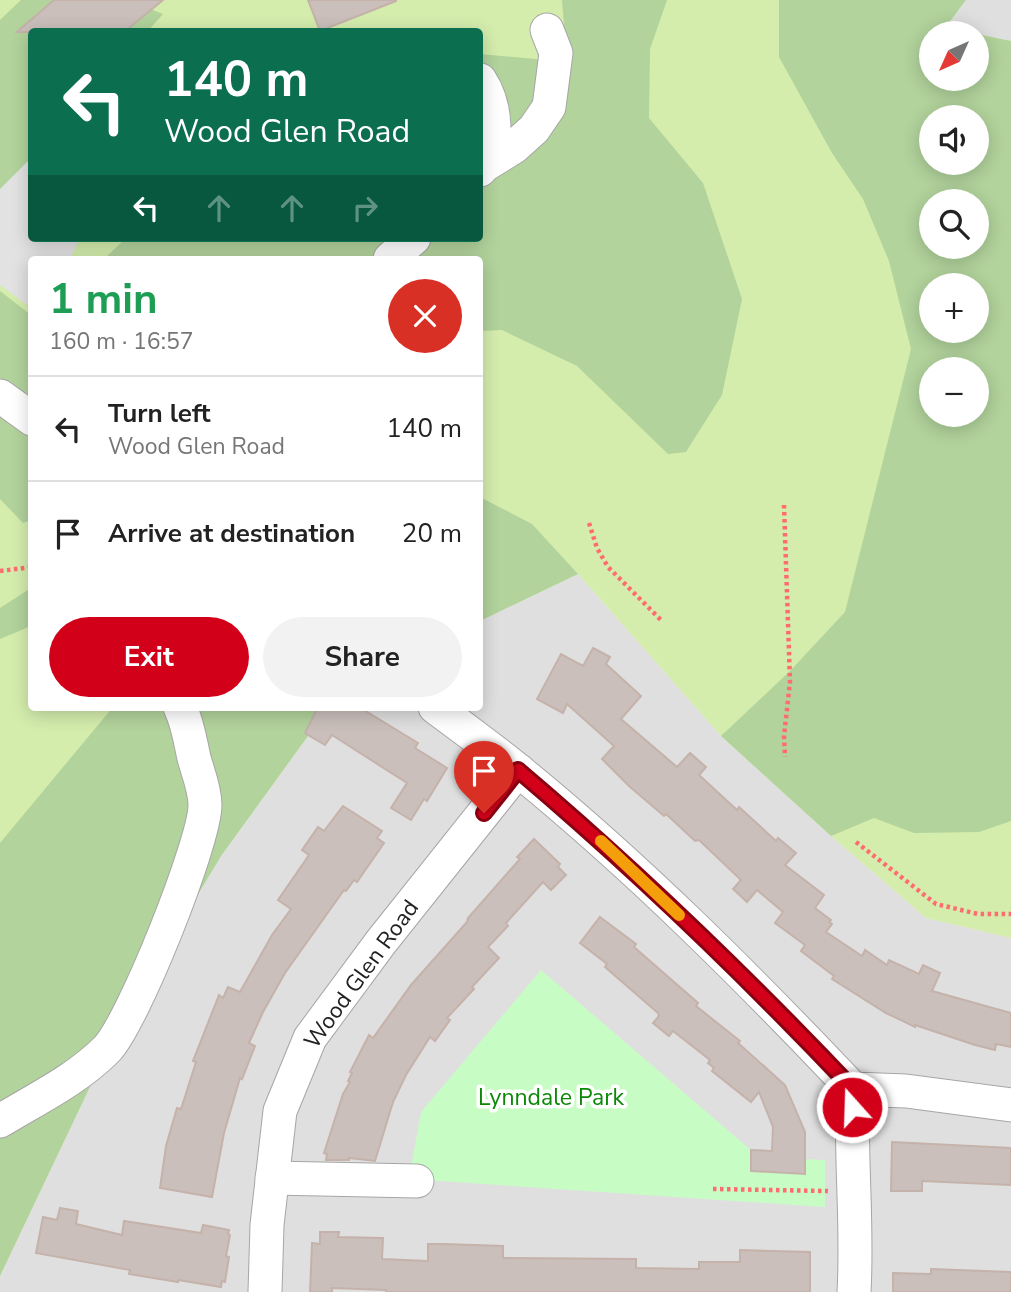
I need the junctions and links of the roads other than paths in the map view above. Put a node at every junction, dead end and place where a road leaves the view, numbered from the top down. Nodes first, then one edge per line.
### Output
1 (547, 30) dead end
2 (483, 84) edge
3 (483, 164) edge
4 (483, 166) edge
5 (409, 242) edge
6 (393, 256) edge
7 (0, 396) edge
8 (28, 416) edge
9 (182, 711) edge
10 (440, 711) edge
11 (518, 770) junction
12 (853, 1089) junction
13 (1011, 1105) edge
14 (0, 1121) edge
15 (272, 1178) junction
16 (417, 1181) dead end
17 (265, 1292) edge
18 (854, 1292) edge

1 - 4 street
2 - 3 street
5 - 6 street
7 - 8 street
9 - 14 street
10 - 11 street
11 - 12 street
11 - 15 street, Wood Glen Road
12 - 13 street
12 - 18 street
15 - 16 street
15 - 17 street, Wood Glen Road

